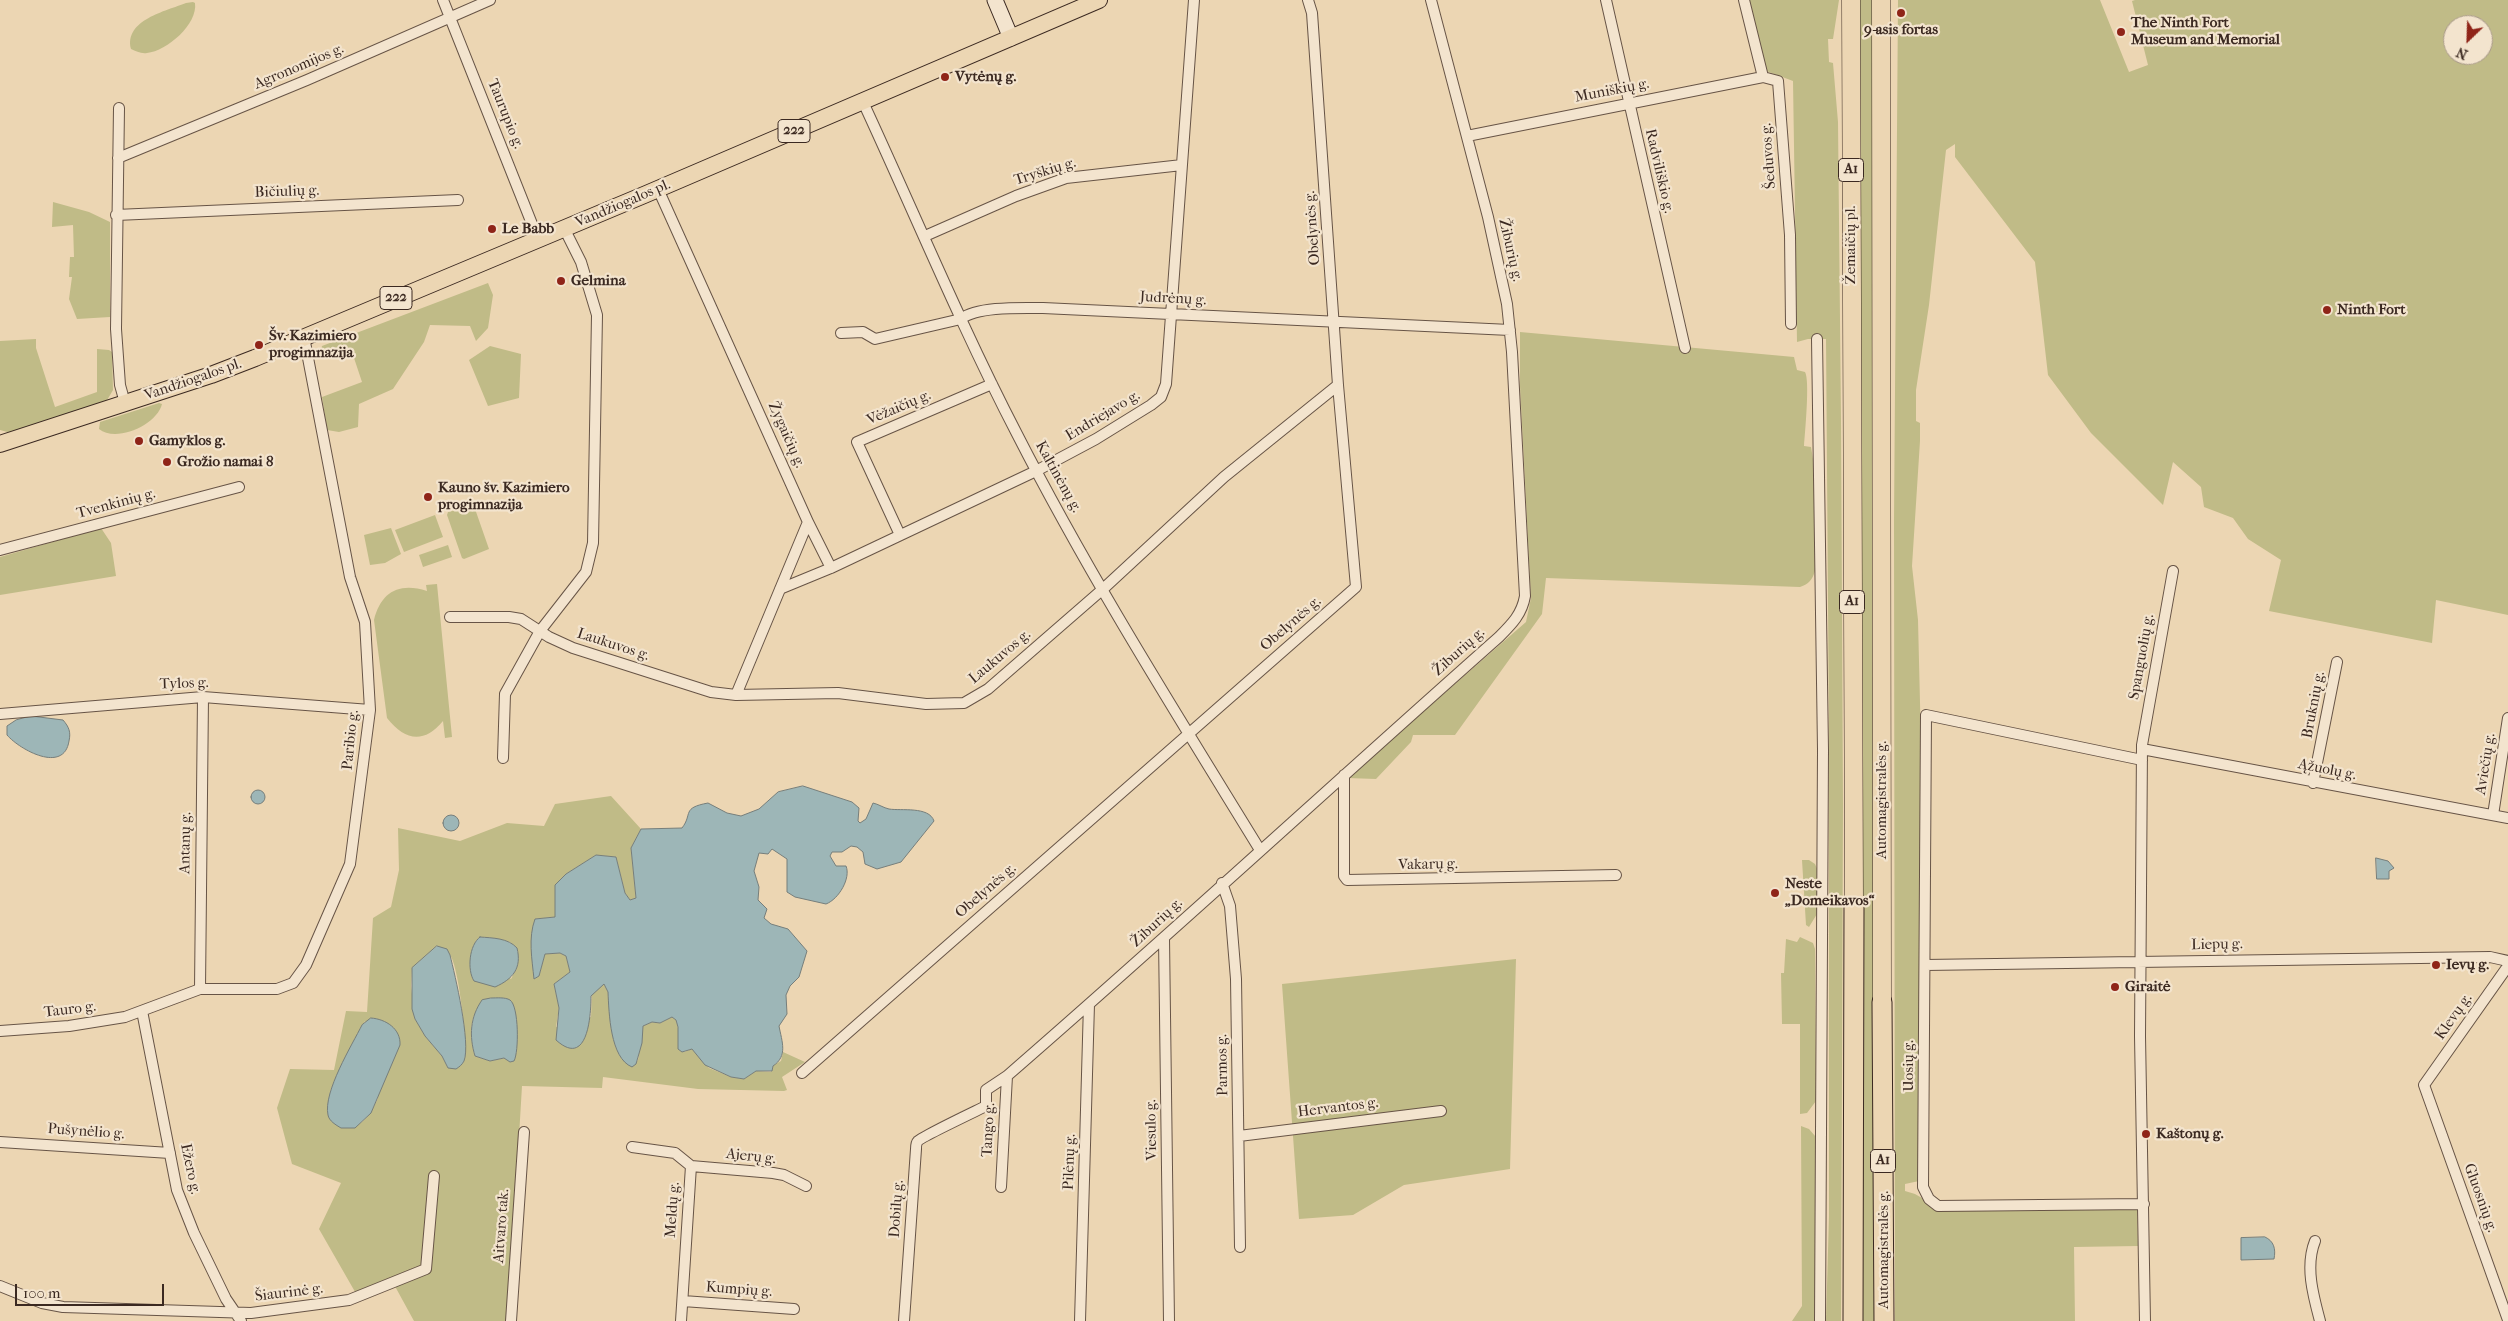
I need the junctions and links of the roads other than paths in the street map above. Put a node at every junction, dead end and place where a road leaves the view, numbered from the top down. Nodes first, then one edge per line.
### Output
1 (444, 0) edge
2 (490, 0) edge
3 (995, 0) edge
4 (1099, 0) edge
5 (1194, 0) edge
6 (1308, 0) edge
7 (1431, 0) edge
8 (1606, 0) edge
9 (1744, 0) edge
10 (1850, 0) edge
11 (1881, 0) edge
12 (450, 17) junction
13 (1011, 38) junction
14 (1763, 77) junction
15 (863, 102) junction
16 (1628, 103) junction
17 (119, 108) dead end
18 (1467, 136) junction
19 (118, 158) junction
20 (1182, 166) junction
21 (658, 189) junction
22 (458, 200) dead end
23 (116, 215) junction
24 (564, 228) junction
25 (925, 236) junction
26 (538, 239) junction
27 (1172, 314) junction
28 (961, 320) junction
29 (1335, 322) junction
30 (1790, 324) dead end
31 (1510, 330) junction
32 (840, 333) dead end
33 (304, 337) junction
34 (1880, 338) joint
35 (1817, 339) dead end
36 (1851, 339) joint
37 (1685, 348) dead end
38 (992, 384) junction
39 (1338, 385) junction
40 (125, 403) junction
41 (0, 444) edge
42 (1036, 472) junction
43 (239, 487) dead end
44 (808, 522) junction
45 (900, 536) junction
46 (0, 550) edge
47 (831, 568) junction
48 (2173, 571) dead end
49 (780, 589) junction
50 (1103, 589) junction
51 (450, 617) dead end
52 (540, 631) junction
53 (2337, 662) dead end
54 (736, 695) junction
55 (203, 697) junction
56 (370, 710) junction
57 (0, 714) edge
58 (2508, 718) edge
59 (1188, 733) junction
60 (2142, 749) junction
61 (504, 758) dead end
62 (2142, 760) junction
63 (1344, 775) junction
64 (2313, 783) junction
65 (2493, 815) junction
66 (2508, 818) edge
67 (1260, 850) junction
68 (1616, 875) dead end
69 (1222, 883) junction
70 (1854, 905) joint
71 (1164, 938) junction
72 (2508, 961) edge
73 (2140, 963) junction
74 (1925, 965) junction
75 (2508, 966) edge
76 (200, 989) junction
77 (1882, 1002) joint
78 (1089, 1004) junction
79 (142, 1011) junction
80 (0, 1031) edge
81 (802, 1073) dead end
82 (1007, 1076) junction
83 (2424, 1085) joint
84 (1853, 1092) junction
85 (1441, 1111) dead end
86 (954, 1123) joint
87 (524, 1132) dead end
88 (1240, 1136) junction
89 (0, 1142) edge
90 (632, 1147) dead end
91 (170, 1153) junction
92 (691, 1166) junction
93 (434, 1176) dead end
94 (806, 1186) dead end
95 (1001, 1187) dead end
96 (2144, 1204) junction
97 (2315, 1241) dead end
98 (1240, 1248) dead end
99 (0, 1286) edge
100 (683, 1301) junction
101 (794, 1309) dead end
102 (234, 1311) junction
103 (2508, 1320) edge
104 (241, 1321) edge
105 (511, 1321) edge
106 (681, 1321) edge
107 (904, 1321) edge
108 (1080, 1321) edge
109 (1169, 1321) edge
110 (1820, 1321) edge
111 (1846, 1321) edge
112 (1853, 1321) edge
113 (1884, 1321) edge
114 (2145, 1321) edge
115 (2320, 1321) edge

1 - 12 street, Taurupio g.
2 - 12 street, Agronomijos g.
3 - 13 main road
4 - 13 main road, Vandžiogalos pl. / 222
5 - 20 street, Endriejavo g.
6 - 29 street, Obelynės g.
7 - 18 street, Žiburių g.
8 - 16 street, Radviliškio g.
9 - 14 street
10 - 36 highway, Žemaičių pl. / A1
11 - 34 highway, Žemaičių pl. / A1
12 - 19 street, Agronomijos g.
12 - 26 street, Taurupio g.
13 - 15 main road, Vandžiogalos pl. / 222
14 - 16 street, Muniškių g.
14 - 30 street, Šeduvos g.
15 - 21 main road, Vandžiogalos pl. / 222
15 - 25 street, Kaltinėnų g.
16 - 18 street, Muniškių g.
16 - 37 street, Radviliškio g.
17 - 19 street
18 - 31 street, Žiburių g.
19 - 23 street
20 - 25 street, Tryškių g.
20 - 27 street, Endriejavo g.
21 - 24 main road, Vandžiogalos pl. / 222
21 - 44 street, Žygaičių g.
22 - 23 street, Bičiulių g.
23 - 40 street
24 - 26 main road, Vandžiogalos pl. / 222
24 - 52 street
25 - 28 street, Kaltinėnų g.
26 - 33 main road, Vandžiogalos pl. / 222
27 - 28 street, Judrėnų g.
27 - 29 street, Judrėnų g.
27 - 42 street, Endriejavo g.
28 - 32 street, Judrėnų g.
28 - 38 street, Kaltinėnų g.
29 - 31 street, Judrėnų g.
29 - 39 street, Obelynės g.
31 - 63 street, Žiburių g.
33 - 40 main road, Vandžiogalos pl. / 222
33 - 56 street, Paribio g.
34 - 77 highway, Automagistralės g. / A1
35 - 110 street
36 - 70 highway, Automagistralės g. / A1
38 - 42 street, Kaltinėnų g.
38 - 45 street, Vėžaičių g.
39 - 50 street, Laukuvos g.
39 - 59 street, Obelynės g.
40 - 41 main road, Vandžiogalos pl. / 222
42 - 45 street, Endriejavo g.
42 - 50 street, Kaltinėnų g.
43 - 46 street, Tvenkinių g.
44 - 47 street, Žygaičių g.
44 - 49 street
45 - 47 street, Endriejavo g.
47 - 49 street, Endriejavo g.
48 - 60 street, Spanguolių g.
49 - 54 street
50 - 54 street, Laukuvos g.
50 - 59 street, Kaltinėnų g.
51 - 52 street, Laukuvos g.
52 - 54 street, Laukuvos g.
52 - 61 street
53 - 64 street, Bruknių g.
55 - 56 street, Tylos g.
55 - 57 street, Tylos g.
55 - 76 street, Antanų g.
56 - 76 street, Paribio g.
58 - 65 street, Aviečių g.
59 - 67 street, Kaltinėnų g.
59 - 81 street, Obelynės g.
60 - 62 street
60 - 64 street, Ąžuolų g.
62 - 73 street
62 - 74 street, Uosių g.
63 - 67 street, Žiburių g.
63 - 68 street, Vakarų g.
64 - 65 street, Ąžuolų g.
65 - 66 street, Ąžuolų g.
67 - 69 street, Žiburių g.
69 - 71 street, Žiburių g.
69 - 88 street, Parmos g.
70 - 84 highway, Automagistralės g. / A1
71 - 78 street, Žiburių g.
71 - 109 street, Viesulo g.
72 - 73 street, Liepų g.
73 - 74 street, Liepų g.
73 - 96 street
74 - 96 street, Uosių g.
75 - 83 street, Klevų g.
76 - 79 street, Paribio g.
77 - 113 highway, Automagistralės g. / A1
78 - 82 street, Žiburių g.
78 - 108 street, Pilėnų g.
79 - 80 street, Tauro g.
79 - 91 street, Ežero g.
82 - 86 street, Žiburių g.
82 - 95 street, Tango g.
83 - 103 street, Gluosnių g.
84 - 111 highway
84 - 112 highway, Automagistralės g. / A1
85 - 88 street, Hervantos g.
86 - 107 street, Dobilų g.
87 - 105 street, Aitvaro tak.
88 - 98 street, Parmos g.
89 - 91 street, Pušynėlio g.
90 - 92 street, Meldų g.
91 - 102 street, Ežero g.
92 - 94 street, Ajerų g.
92 - 100 street, Meldų g.
93 - 102 street, Šiaurinė g.
96 - 114 street
97 - 115 street
99 - 102 street, Šiaurinė g.
100 - 101 street, Kumpių g.
100 - 106 street, Meldų g.
102 - 104 street, Ežero g.

